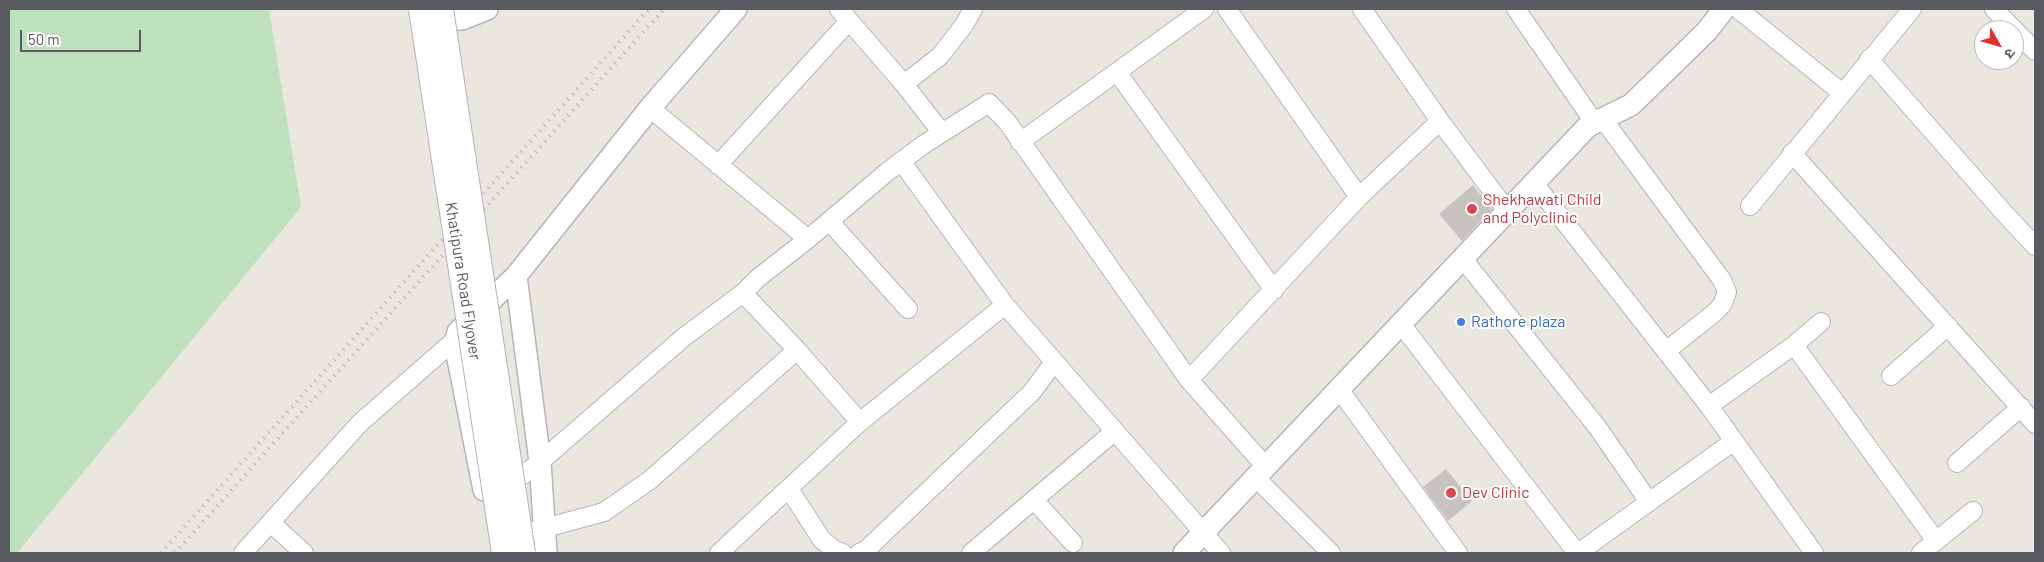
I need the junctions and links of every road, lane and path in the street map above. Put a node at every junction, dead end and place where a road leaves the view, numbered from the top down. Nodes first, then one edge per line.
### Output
1 (410, 9) edge
2 (421, 9) edge
3 (441, 9) edge
4 (487, 9) edge
5 (736, 9) edge
6 (972, 9) edge
7 (1204, 9) edge
8 (1227, 9) edge
9 (1362, 9) edge
10 (1516, 9) edge
11 (1724, 9) edge
12 (1738, 9) edge
13 (1912, 9) edge
14 (1994, 9) edge
15 (844, 15) edge
16 (2035, 51) edge
17 (1869, 59) junction
18 (1117, 72) junction
19 (904, 84) junction
20 (1841, 92) junction
21 (650, 108) junction
22 (1598, 120) junction
23 (1440, 121) junction
24 (942, 133) junction
25 (1020, 142) junction
26 (1792, 153) junction
27 (901, 161) junction
28 (718, 165) junction
29 (1534, 183) junction
30 (1359, 197) junction
31 (1750, 206) dead end
32 (1508, 212) junction
33 (829, 222) junction
34 (808, 239) junction
35 (2035, 246) edge
36 (1463, 259) junction
37 (516, 276) junction
38 (1274, 290) junction
39 (744, 293) junction
40 (1005, 305) junction
41 (908, 309) dead end
42 (1822, 322) dead end
43 (1401, 324) junction
44 (1948, 326) junction
45 (456, 339) junction
46 (1794, 345) junction
47 (797, 350) junction
48 (1666, 351) junction
49 (1054, 362) junction
50 (1891, 376) dead end
51 (1189, 380) junction
52 (1339, 389) junction
53 (1709, 406) junction
54 (2020, 407) junction
55 (860, 422) junction
56 (2035, 424) edge
57 (1115, 431) junction
58 (1734, 441) junction
59 (540, 462) junction
60 (1957, 463) dead end
61 (1261, 472) junction
62 (789, 489) junction
63 (1034, 500) junction
64 (486, 502) junction
65 (1650, 502) junction
66 (1973, 511) dead end
67 (271, 523) junction
68 (544, 530) junction
69 (1204, 532) junction
70 (1073, 543) dead end
71 (496, 550) edge
72 (1927, 550) edge
73 (243, 553) edge
74 (304, 553) edge
75 (523, 553) edge
76 (546, 553) edge
77 (719, 553) edge
78 (843, 553) edge
79 (859, 553) edge
80 (972, 553) edge
81 (1184, 553) edge
82 (1221, 553) edge
83 (1331, 553) edge
84 (1458, 553) edge
85 (1578, 553) edge
86 (1814, 553) edge

1 - 4 street
2 - 71 main road, Khatipura Road Flyover, bridge
3 - 75 main road, Khatipura Road Flyover, bridge
5 - 21 street
6 - 19 street
7 - 18 street
8 - 30 street
9 - 23 street
10 - 22 street
11 - 22 street
12 - 20 street
13 - 17 street
14 - 16 street
15 - 19 street
15 - 28 street
17 - 20 street
17 - 35 street
18 - 25 street
18 - 38 street
19 - 24 street
20 - 26 street
21 - 28 street
21 - 37 street
22 - 29 street
22 - 48 street
23 - 30 street
23 - 32 street
24 - 25 street
24 - 27 street
25 - 51 street
26 - 31 street
26 - 44 street
27 - 33 street
27 - 40 street
28 - 34 street
29 - 32 street
29 - 48 street
30 - 38 street
32 - 36 street
33 - 34 street
33 - 41 street
34 - 39 street
36 - 43 street
36 - 65 street
37 - 45 street
37 - 59 street
38 - 51 street
39 - 47 street
39 - 59 street
40 - 49 street
40 - 55 street
42 - 46 street
43 - 52 street
43 - 85 street
44 - 50 street
44 - 54 street
45 - 64 street
45 - 67 street
46 - 53 street
46 - 72 street
47 - 55 street
47 - 68 street
48 - 53 street
49 - 57 street
49 - 79 street
51 - 61 street
52 - 61 street
52 - 84 street
53 - 58 street
54 - 56 street
54 - 60 street
55 - 62 street
57 - 63 street
57 - 69 street
58 - 65 street
58 - 86 street
59 - 64 street
59 - 68 street
61 - 69 street
61 - 83 street
62 - 77 street
62 - 78 street
63 - 70 street
63 - 80 street
64 - 71 street
65 - 85 street
66 - 72 street
67 - 73 street
67 - 74 street
68 - 71 street
68 - 76 street
69 - 81 street
69 - 82 street

